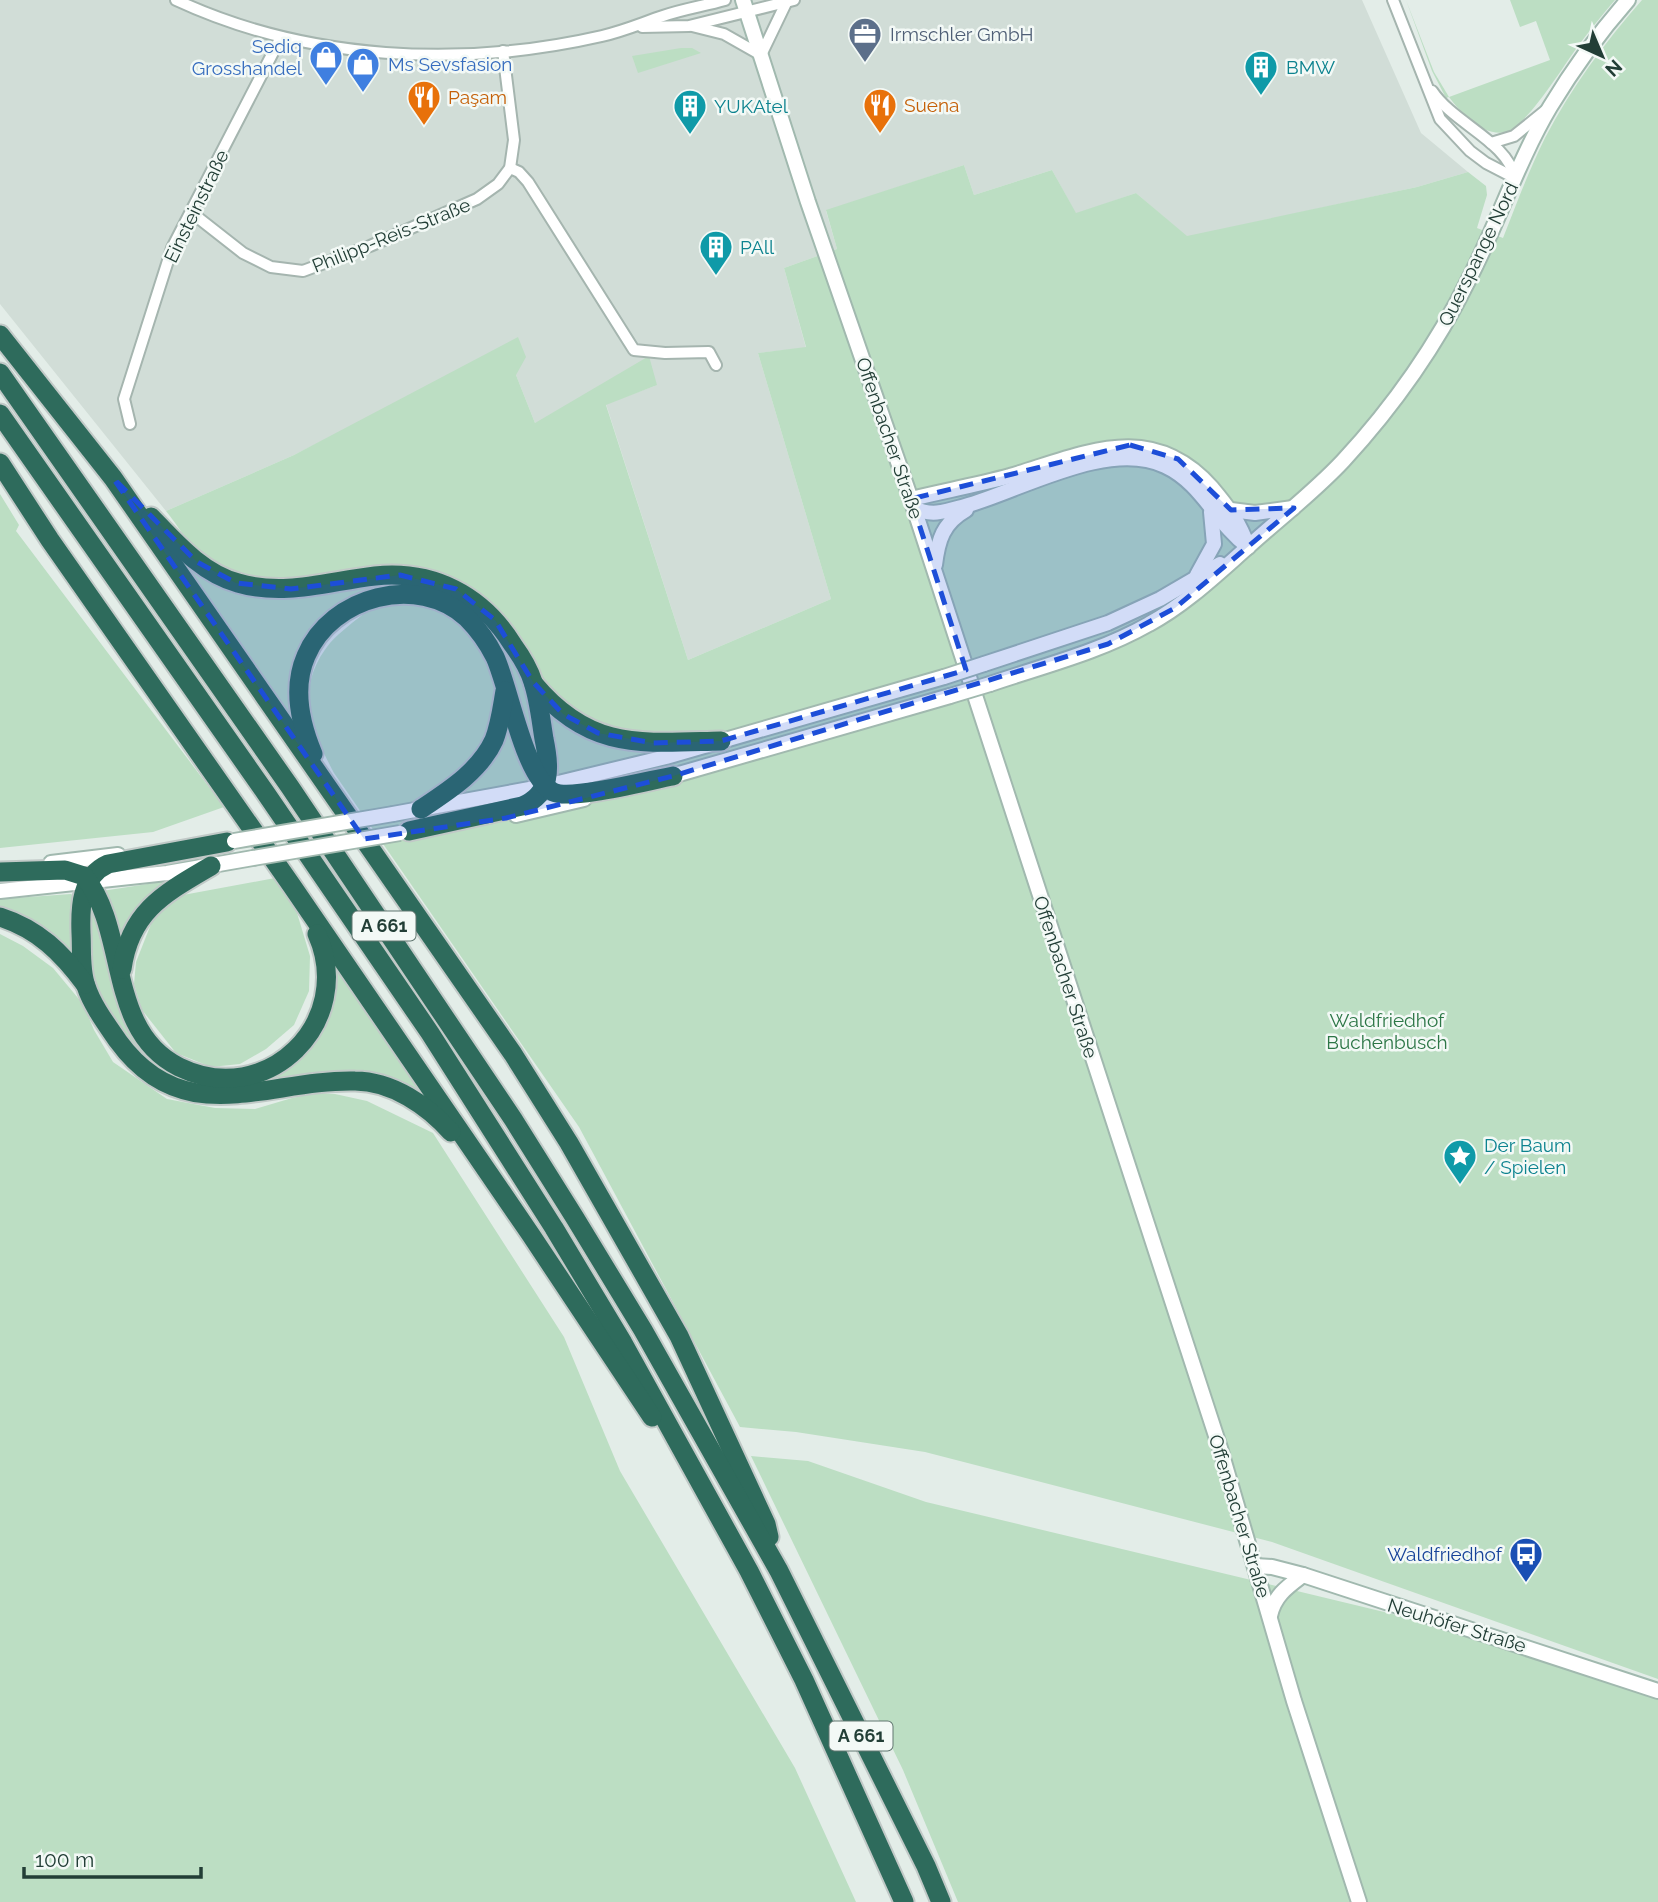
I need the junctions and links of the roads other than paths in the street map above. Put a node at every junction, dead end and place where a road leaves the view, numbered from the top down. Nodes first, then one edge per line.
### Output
1 (176, 0) edge
2 (724, 0) edge
3 (1393, 0) edge
4 (1628, 0) edge
5 (790, 1) edge
6 (696, 4) edge
7 (745, 6) edge
8 (640, 26) junction
9 (689, 26) junction
10 (281, 37) junction
11 (503, 51) junction
12 (761, 55) junction
13 (1421, 74) junction
14 (1549, 108) junction
15 (1491, 143) junction
16 (510, 168) junction
17 (1515, 178) junction
18 (192, 213) junction
19 (0, 335) edge
20 (716, 365) dead end
21 (0, 373) edge
22 (0, 414) edge
23 (130, 424) dead end
24 (0, 463) edge
25 (113, 478) junction
26 (911, 500) junction
27 (983, 501) junction
28 (1210, 508) junction
29 (1294, 508) junction
30 (1231, 510) junction
31 (1248, 547) junction
32 (934, 570) junction
33 (1195, 579) junction
34 (533, 682) junction
35 (505, 690) junction
36 (721, 741) junction
37 (673, 776) junction
38 (546, 786) junction
39 (327, 787) junction
40 (421, 809) junction
41 (405, 832) junction
42 (230, 842) junction
43 (211, 866) junction
44 (0, 871) edge
45 (88, 881) junction
46 (292, 886) junction
47 (0, 891) edge
48 (0, 917) edge
49 (121, 973) junction
50 (86, 986) junction
51 (502, 1192) junction
52 (708, 1494) junction
53 (1255, 1566) junction
54 (779, 1571) junction
55 (1303, 1576) junction
56 (1270, 1616) junction
57 (1658, 1691) edge
58 (904, 1902) edge
59 (941, 1902) edge
60 (1359, 1902) edge

1 - 10 street
2 - 6 street
3 - 13 street
4 - 14 main road, Querspange Nord
5 - 7 street
5 - 12 street
6 - 8 street
7 - 9 street
7 - 12 main road, Offenbacher Straße
8 - 9 street
8 - 11 street
9 - 12 street
10 - 11 street
10 - 18 street, Einsteinstraße
11 - 16 street
12 - 26 main road, Offenbacher Straße
13 - 15 street
13 - 17 street
14 - 15 street
14 - 17 main road, Querspange Nord
15 - 17 street
16 - 18 street, Philipp-Reis-Straße
16 - 20 street
17 - 29 main road, Querspange Nord
18 - 23 street, Einsteinstraße
19 - 25 highway
21 - 54 highway, A 661
22 - 52 highway, A 661
24 - 46 highway
25 - 34 highway
25 - 39 highway
26 - 27 main road
26 - 30 main road
26 - 32 main road, Offenbacher Straße
27 - 28 main road
27 - 32 main road
28 - 31 main road
28 - 33 main road
29 - 30 main road
29 - 31 main road, Querspange Nord
30 - 31 main road
31 - 33 main road
31 - 37 main road, Querspange Nord, bridge
32 - 53 main road, Offenbacher Straße
33 - 36 main road, bridge
34 - 36 highway
34 - 38 highway
35 - 38 highway
35 - 39 highway
35 - 40 highway
36 - 38 main road
37 - 38 highway
37 - 41 main road, Querspange Nord
38 - 40 main road
38 - 41 highway
39 - 54 highway, A 661
40 - 42 main road, bridge
41 - 43 main road, Querspange Nord, bridge
42 - 44 main road
42 - 45 highway
43 - 45 main road, Querspange Nord
43 - 49 highway
44 - 45 highway
45 - 47 main road, Querspange Nord
45 - 49 highway
45 - 50 highway
46 - 49 highway
46 - 51 highway
48 - 50 highway
50 - 51 highway
51 - 52 highway
52 - 58 highway, A 661
53 - 55 main road, Neuhöfer Straße
53 - 56 main road, Offenbacher Straße
54 - 59 highway, A 661
55 - 56 main road
55 - 57 main road, Neuhöfer Straße
56 - 60 main road, Offenbacher Straße

